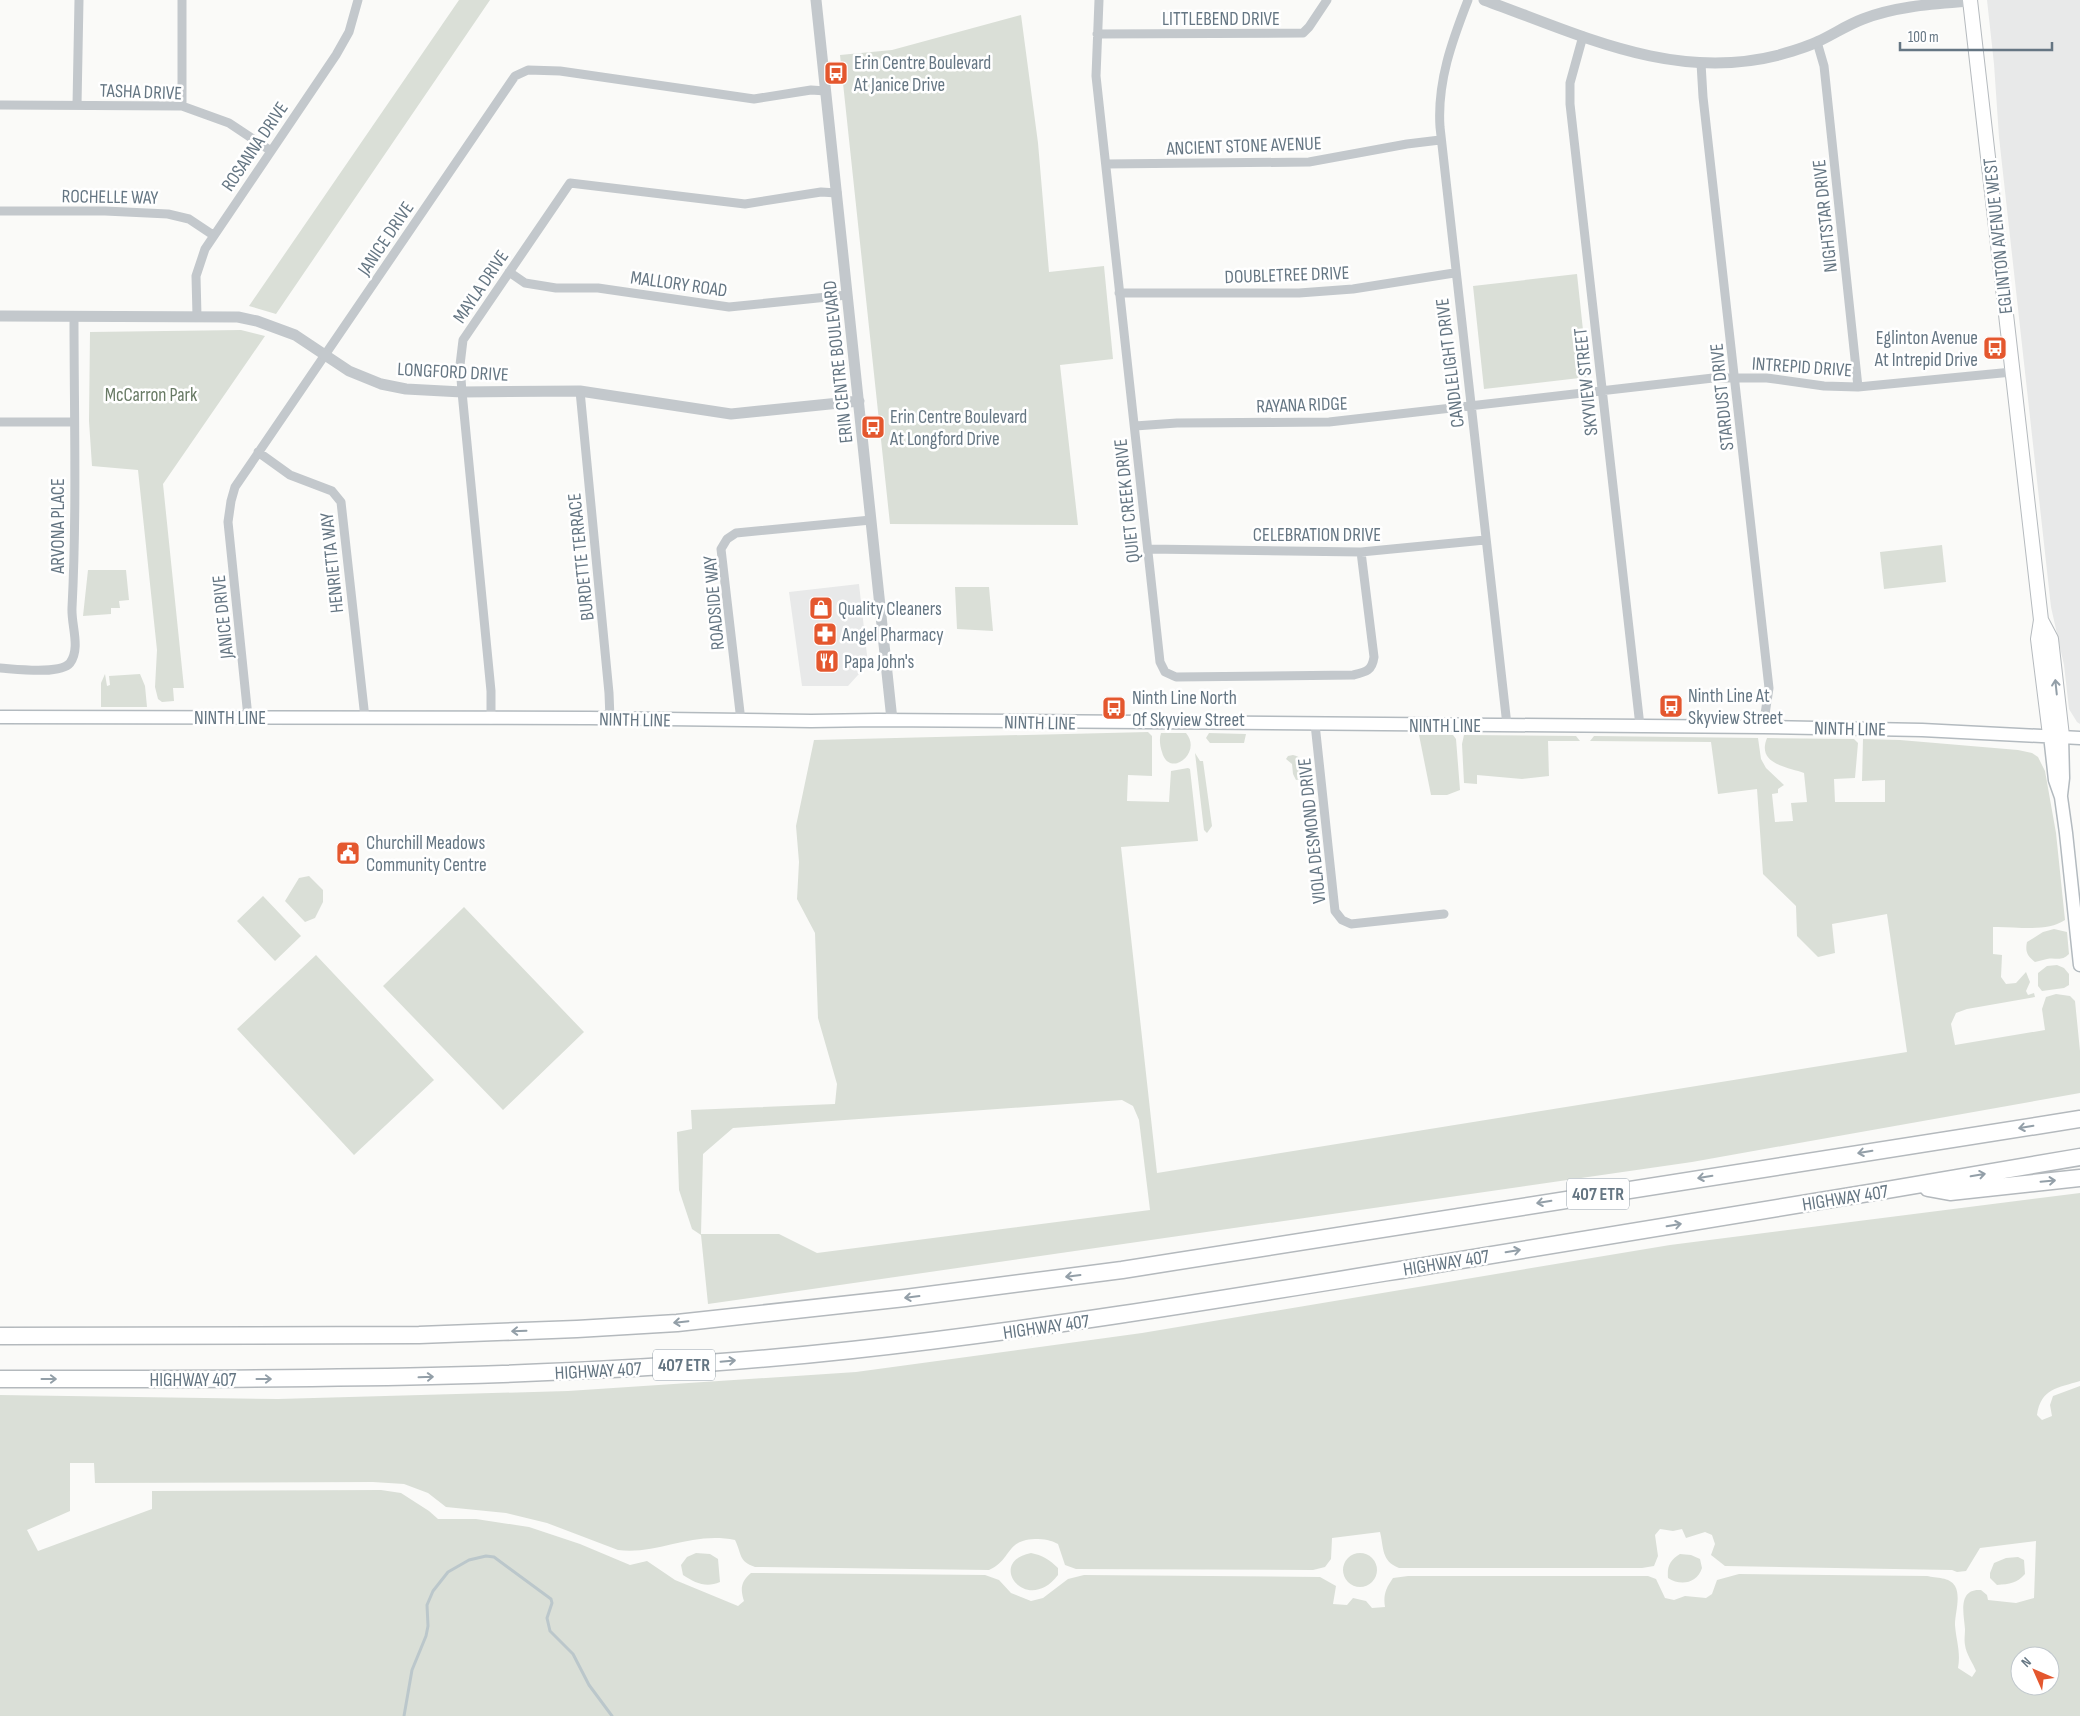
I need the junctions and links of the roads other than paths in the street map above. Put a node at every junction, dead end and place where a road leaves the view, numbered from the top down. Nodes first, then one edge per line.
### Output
1 (79, 0) edge
2 (182, 0) edge
3 (358, 0) edge
4 (816, 0) edge
5 (1099, 0) edge
6 (1327, 0) edge
7 (1468, 0) edge
8 (1484, 0) edge
9 (1970, 0) edge
10 (1097, 34) junction
11 (1583, 36) junction
12 (1817, 42) junction
13 (1701, 63) junction
14 (826, 91) junction
15 (0, 105) edge
16 (77, 105) junction
17 (182, 106) junction
18 (1440, 140) junction
19 (271, 151) junction
20 (1106, 164) junction
21 (837, 193) junction
22 (0, 211) edge
23 (213, 235) junction
24 (509, 272) junction
25 (1454, 272) junction
26 (1119, 293) junction
27 (847, 295) junction
28 (0, 316) edge
29 (74, 316) junction
30 (197, 316) junction
31 (324, 355) junction
32 (2012, 372) junction
33 (1736, 378) junction
34 (1858, 387) junction
35 (580, 391) junction
36 (1602, 391) junction
37 (462, 392) junction
38 (859, 401) junction
39 (1471, 406) junction
40 (0, 422) edge
41 (73, 422) junction
42 (1134, 426) junction
43 (258, 452) junction
44 (871, 520) junction
45 (1485, 540) junction
46 (1148, 549) junction
47 (1362, 552) junction
48 (0, 668) edge
49 (0, 717) edge
50 (248, 717) junction
51 (365, 718) junction
52 (491, 719) junction
53 (610, 720) junction
54 (892, 720) junction
55 (741, 721) junction
56 (1315, 724) junction
57 (1507, 725) junction
58 (1640, 726) junction
59 (1764, 727) junction
60 (2056, 735) junction
61 (2080, 738) edge
62 (1444, 914) dead end
63 (2080, 965) edge
64 (2078, 1119) edge
65 (2080, 1157) edge
66 (2080, 1178) edge
67 (1913, 1186) junction
68 (0, 1336) edge
69 (0, 1379) edge

1 - 16 street
2 - 17 street
3 - 19 street, ROSANNA DRIVE
4 - 14 street, ERIN CENTRE BOULEVARD
5 - 10 street, QUIET CREEK DRIVE
6 - 10 street, LITTLEBEND DRIVE
7 - 18 street, CANDLELIGHT DRIVE
8 - 11 street
9 - 12 street
9 - 32 main road, EGLINTON AVENUE WEST
10 - 20 street, QUIET CREEK DRIVE
11 - 13 street
11 - 36 street, SKYVIEW STREET
12 - 13 street
12 - 34 street, NIGHTSTAR DRIVE
13 - 33 street, STARDUST DRIVE
14 - 21 street, ERIN CENTRE BOULEVARD
14 - 31 street, JANICE DRIVE
15 - 16 street, TASHA DRIVE
16 - 17 street, TASHA DRIVE
17 - 19 street, TASHA DRIVE
18 - 20 street, ANCIENT STONE AVENUE
18 - 25 street, CANDLELIGHT DRIVE
19 - 23 street, ROSANNA DRIVE
20 - 26 street, QUIET CREEK DRIVE
21 - 24 street, MAYLA DRIVE
21 - 27 street, ERIN CENTRE BOULEVARD
22 - 23 street, ROCHELLE WAY
23 - 30 street, ROSANNA DRIVE
24 - 27 street, MALLORY ROAD
24 - 37 street, MAYLA DRIVE
25 - 26 street, DOUBLETREE DRIVE
25 - 39 street, CANDLELIGHT DRIVE
26 - 42 street, QUIET CREEK DRIVE
27 - 38 street, ERIN CENTRE BOULEVARD
28 - 29 street, LONGFORD DRIVE
29 - 30 street, LONGFORD DRIVE
29 - 41 street, ARVONA PLACE
30 - 31 street, LONGFORD DRIVE
31 - 37 street, LONGFORD DRIVE
31 - 43 street, JANICE DRIVE
32 - 34 street, INTREPID DRIVE
32 - 60 main road, EGLINTON AVENUE WEST
33 - 34 street, INTREPID DRIVE
33 - 36 street, INTREPID DRIVE
33 - 59 street, STARDUST DRIVE
35 - 37 street, LONGFORD DRIVE
35 - 38 street, LONGFORD DRIVE
35 - 53 street, BURDETTE TERRACE
36 - 39 street, INTREPID DRIVE
36 - 58 street, SKYVIEW STREET
37 - 52 street, MAYLA DRIVE
38 - 44 street, ERIN CENTRE BOULEVARD
39 - 42 street, RAYANA RIDGE
39 - 45 street, CANDLELIGHT DRIVE
40 - 41 street
41 - 48 street, ARVONA PLACE
42 - 46 street, QUIET CREEK DRIVE
43 - 50 street, JANICE DRIVE
43 - 51 street, HENRIETTA WAY
44 - 54 street, ERIN CENTRE BOULEVARD
44 - 55 street, ROADSIDE WAY
45 - 47 street, CELEBRATION DRIVE
45 - 57 street, CANDLELIGHT DRIVE
46 - 47 street, CELEBRATION DRIVE
46 - 47 street, QUIET CREEK DRIVE
49 - 50 main road, NINTH LINE
50 - 51 main road, NINTH LINE
51 - 52 main road, NINTH LINE
52 - 53 main road, NINTH LINE
53 - 55 main road, NINTH LINE
54 - 55 main road, NINTH LINE
54 - 56 main road, NINTH LINE
56 - 57 main road, NINTH LINE
56 - 62 street, VIOLA DESMOND DRIVE
57 - 58 main road, NINTH LINE
58 - 59 main road, NINTH LINE
59 - 60 main road, NINTH LINE
60 - 61 main road, NINTH LINE
60 - 63 main road, EGLINTON AVENUE WEST
64 -> 68 highway, 407 ETR
67 -> 65 highway, HIGHWAY 407 / 407 ETR
67 -> 66 highway
69 -> 67 highway, HIGHWAY 407 / 407 ETR

